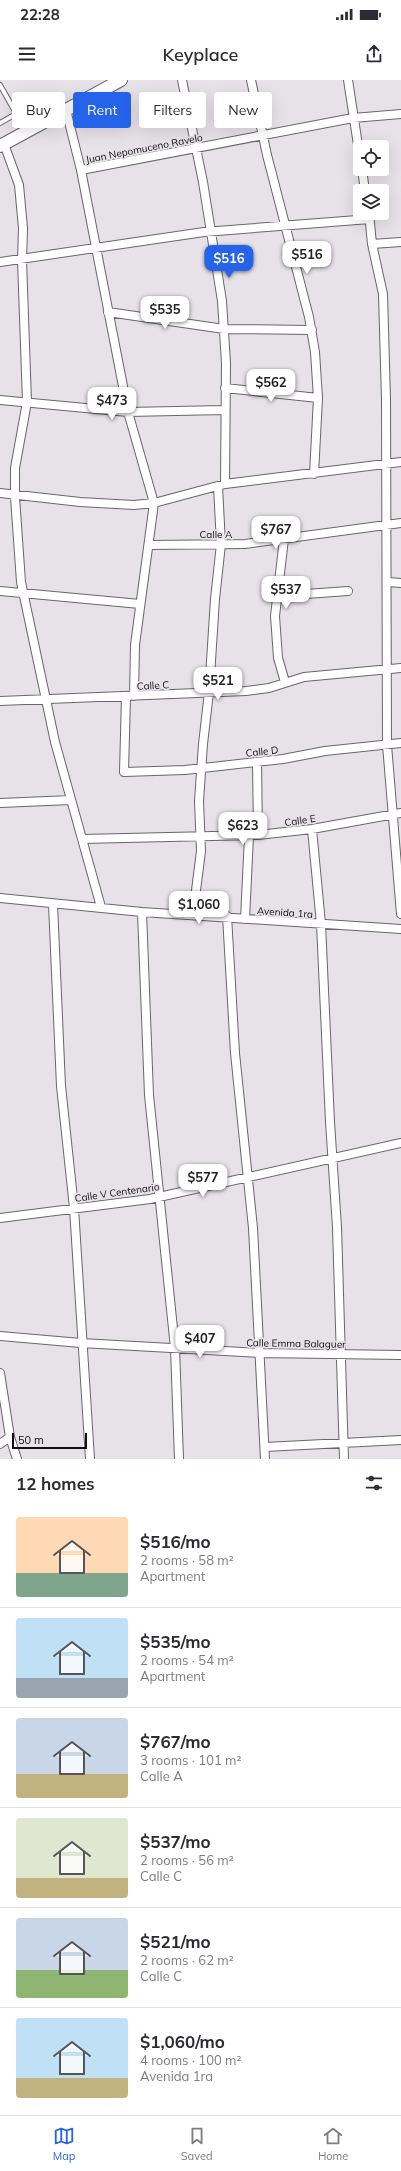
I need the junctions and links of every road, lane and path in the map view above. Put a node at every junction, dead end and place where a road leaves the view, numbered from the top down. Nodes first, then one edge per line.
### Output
1 (121, 80) edge
2 (182, 80) edge
3 (251, 80) edge
4 (348, 80) edge
5 (0, 85) edge
6 (12, 107) edge
7 (66, 110) junction
8 (401, 114) edge
9 (12, 116) edge
10 (353, 118) junction
11 (0, 123) edge
12 (24, 128) edge
13 (26, 132) junction
14 (263, 134) junction
15 (357, 140) edge
16 (2, 145) edge
17 (197, 147) junction
18 (81, 170) junction
19 (353, 218) edge
20 (370, 220) edge
21 (285, 225) junction
22 (212, 232) junction
23 (401, 242) edge
24 (372, 244) junction
25 (96, 249) junction
26 (22, 260) junction
27 (0, 262) edge
28 (108, 312) junction
29 (224, 329) junction
30 (312, 330) junction
31 (225, 388) junction
32 (318, 398) junction
33 (0, 400) edge
34 (27, 402) junction
35 (224, 410) junction
36 (128, 412) junction
37 (401, 462) edge
38 (386, 464) junction
39 (314, 474) junction
40 (222, 485) junction
41 (0, 494) edge
42 (14, 496) junction
43 (154, 503) junction
44 (401, 523) edge
45 (386, 525) junction
46 (284, 539) junction
47 (149, 544) junction
48 (221, 544) junction
49 (388, 582) junction
50 (401, 583) edge
51 (0, 591) edge
52 (348, 591) dead end
53 (23, 594) junction
54 (278, 596) junction
55 (140, 604) junction
56 (401, 668) edge
57 (385, 670) junction
58 (285, 682) junction
59 (209, 692) junction
60 (130, 696) junction
61 (45, 700) junction
62 (0, 701) edge
63 (401, 743) edge
64 (387, 745) junction
65 (257, 762) junction
66 (202, 767) junction
67 (71, 800) junction
68 (0, 803) edge
69 (397, 814) edge
70 (312, 829) junction
71 (258, 835) junction
72 (249, 836) junction
73 (200, 837) junction
74 (82, 839) junction
75 (400, 887) edge
76 (0, 898) edge
77 (53, 904) junction
78 (101, 908) junction
79 (142, 912) junction
80 (193, 914) junction
81 (401, 914) edge
82 (227, 916) junction
83 (245, 919) junction
84 (321, 924) junction
85 (401, 929) edge
86 (401, 1143) edge
87 (333, 1158) junction
88 (248, 1178) junction
89 (159, 1196) junction
90 (74, 1208) junction
91 (0, 1218) edge
92 (0, 1336) edge
93 (81, 1343) junction
94 (174, 1348) junction
95 (260, 1353) junction
96 (342, 1354) junction
97 (401, 1355) edge
98 (0, 1373) edge
99 (10, 1437) junction
100 (401, 1440) edge
101 (0, 1444) edge
102 (343, 1444) junction
103 (265, 1447) junction
104 (17, 1459) edge
105 (90, 1459) edge
106 (179, 1459) edge
107 (265, 1459) edge
108 (344, 1459) edge

1 - 7 street
2 - 17 street
3 - 14 street
4 - 10 street
5 - 6 lane
7 - 13 street
7 - 18 street
8 - 10 street, Juan Nepomuceno Ravelo
9 - 11 lane
10 - 14 street, Juan Nepomuceno Ravelo
10 - 15 street
12 - 13 lane
13 - 16 street
14 - 17 street, Juan Nepomuceno Ravelo
14 - 21 street
16 - 26 street
17 - 18 street, Juan Nepomuceno Ravelo
17 - 22 street
18 - 25 street
19 - 21 street
20 - 24 street
21 - 22 street
21 - 30 street
22 - 25 street
22 - 29 street
23 - 24 street
24 - 38 street
25 - 26 street
25 - 28 street
26 - 27 street
26 - 34 street
28 - 29 street
28 - 36 street
29 - 30 street
29 - 31 street
30 - 32 street
31 - 32 street
31 - 35 street
32 - 39 street
33 - 34 street
34 - 36 street
34 - 42 street
35 - 36 street
35 - 40 street
36 - 43 street
37 - 38 street
38 - 39 street
38 - 45 street
39 - 40 street
40 - 43 street
40 - 48 street
41 - 42 street
42 - 43 street
42 - 53 street
43 - 47 street
44 - 45 street, Calle A
45 - 46 street, Calle A
45 - 49 street
46 - 48 street, Calle A
46 - 54 street
47 - 48 street, Calle A
47 - 55 street
48 - 59 street
49 - 50 street
49 - 57 street
51 - 53 street
52 - 54 street
53 - 55 street
53 - 61 street
54 - 58 street
55 - 60 street
56 - 57 street, Calle C
57 - 58 street, Calle C
57 - 64 street
58 - 59 street, Calle C
59 - 60 street, Calle C
59 - 66 street
60 - 61 street, Calle C
60 - 66 street, Calle D
61 - 62 street, Calle C
61 - 67 street
63 - 64 street, Calle D
64 - 65 street, Calle D
64 - 69 street
65 - 66 street, Calle D
65 - 71 street
66 - 73 street
67 - 68 street
67 - 74 street
69 - 70 street, Calle E
69 - 75 street
70 - 71 street, Calle E
70 - 84 street
71 - 72 street, Calle E
72 - 73 street, Calle E
72 - 83 street
73 - 74 street, Calle E
73 - 80 street
74 - 78 street
75 - 81 street
76 - 77 street, Avenida 1ra
77 - 78 street, Avenida 1ra
77 - 90 street
78 - 79 street, Avenida 1ra
79 - 80 street, Avenida 1ra
79 - 89 street
80 - 82 street, Avenida 1ra
82 - 83 street, Avenida 1ra
82 - 88 street
83 - 84 street, Avenida 1ra
84 - 85 street, Avenida 1ra
84 - 87 street
86 - 87 street, Calle V Centenario
87 - 88 street, Calle V Centenario
87 - 96 street
88 - 89 street, Calle V Centenario
88 - 95 street
89 - 90 street, Calle V Centenario
89 - 94 street
90 - 91 street, Calle V Centenario
90 - 93 street
92 - 93 street, Calle Emma Balaguer
93 - 94 street, Calle Emma Balaguer
93 - 105 street
94 - 95 street, Calle Emma Balaguer
94 - 106 street
95 - 96 street, Calle Emma Balaguer
95 - 103 street
96 - 97 street, Calle Emma Balaguer
96 - 102 street
98 - 99 street
99 - 101 street
99 - 104 street
100 - 102 street
102 - 103 street
102 - 108 street
103 - 107 street

